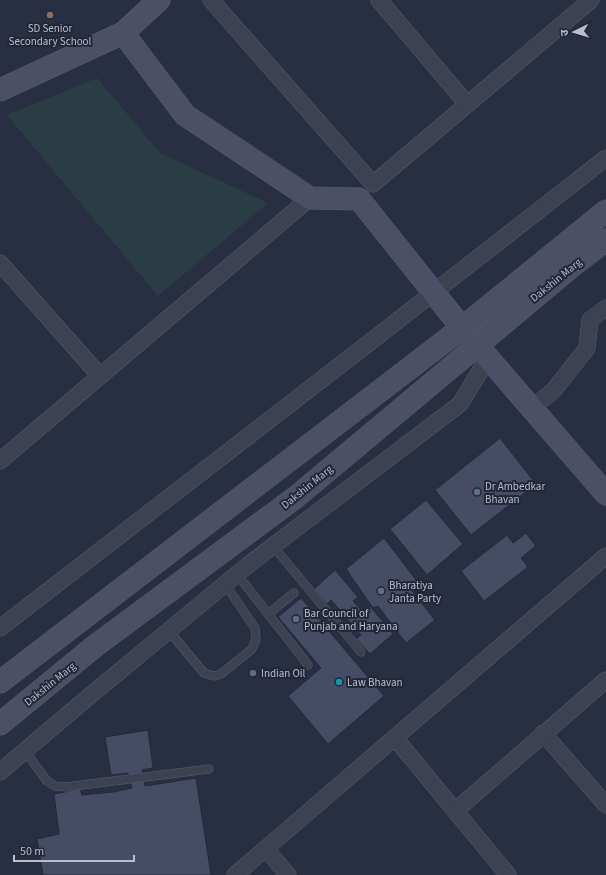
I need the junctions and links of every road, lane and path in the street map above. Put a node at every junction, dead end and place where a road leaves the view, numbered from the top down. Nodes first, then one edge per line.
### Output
1 (159, 0) edge
2 (211, 0) edge
3 (591, 0) edge
4 (381, 1) edge
5 (123, 33) junction
6 (0, 90) edge
7 (467, 104) junction
8 (606, 158) edge
9 (366, 192) junction
10 (310, 198) junction
11 (606, 211) edge
12 (606, 240) edge
13 (0, 263) edge
14 (434, 292) junction
15 (606, 308) edge
16 (462, 328) junction
17 (483, 351) junction
18 (100, 376) junction
19 (532, 408) junction
20 (0, 461) edge
21 (606, 494) edge
22 (273, 546) junction
23 (606, 556) edge
24 (231, 579) junction
25 (294, 593) dead end
26 (268, 614) junction
27 (0, 628) edge
28 (169, 631) junction
29 (361, 652) dead end
30 (308, 665) dead end
31 (606, 680) edge
32 (0, 682) edge
33 (0, 724) edge
34 (543, 733) junction
35 (395, 738) junction
36 (25, 751) junction
37 (209, 769) dead end
38 (0, 772) edge
39 (606, 805) edge
40 (455, 811) junction
41 (266, 849) junction
42 (235, 875) edge
43 (288, 875) edge
44 (508, 875) edge

1 - 5 main road
2 - 9 street
3 - 7 street
4 - 7 street
5 - 6 main road
5 - 10 main road
7 - 9 street
8 - 14 street
9 - 10 main road
9 - 14 main road
10 - 18 street
11 - 16 main road, Dakshin Marg
12 - 17 main road, Dakshin Marg
13 - 18 street
14 - 16 main road
14 - 27 street
15 - 19 street
16 - 32 main road, Dakshin Marg
17 - 19 main road
17 - 22 street
17 - 33 main road, Dakshin Marg
18 - 20 street
19 - 21 main road
22 - 24 street
22 - 29 lane
23 - 35 street
24 - 26 lane
24 - 28 street
24 - 28 lane
25 - 26 lane
26 - 30 lane
28 - 36 street
31 - 34 street
34 - 39 street
34 - 40 street
35 - 40 street
35 - 41 street
36 - 37 lane
36 - 38 street
40 - 44 street
41 - 42 street
41 - 43 street

